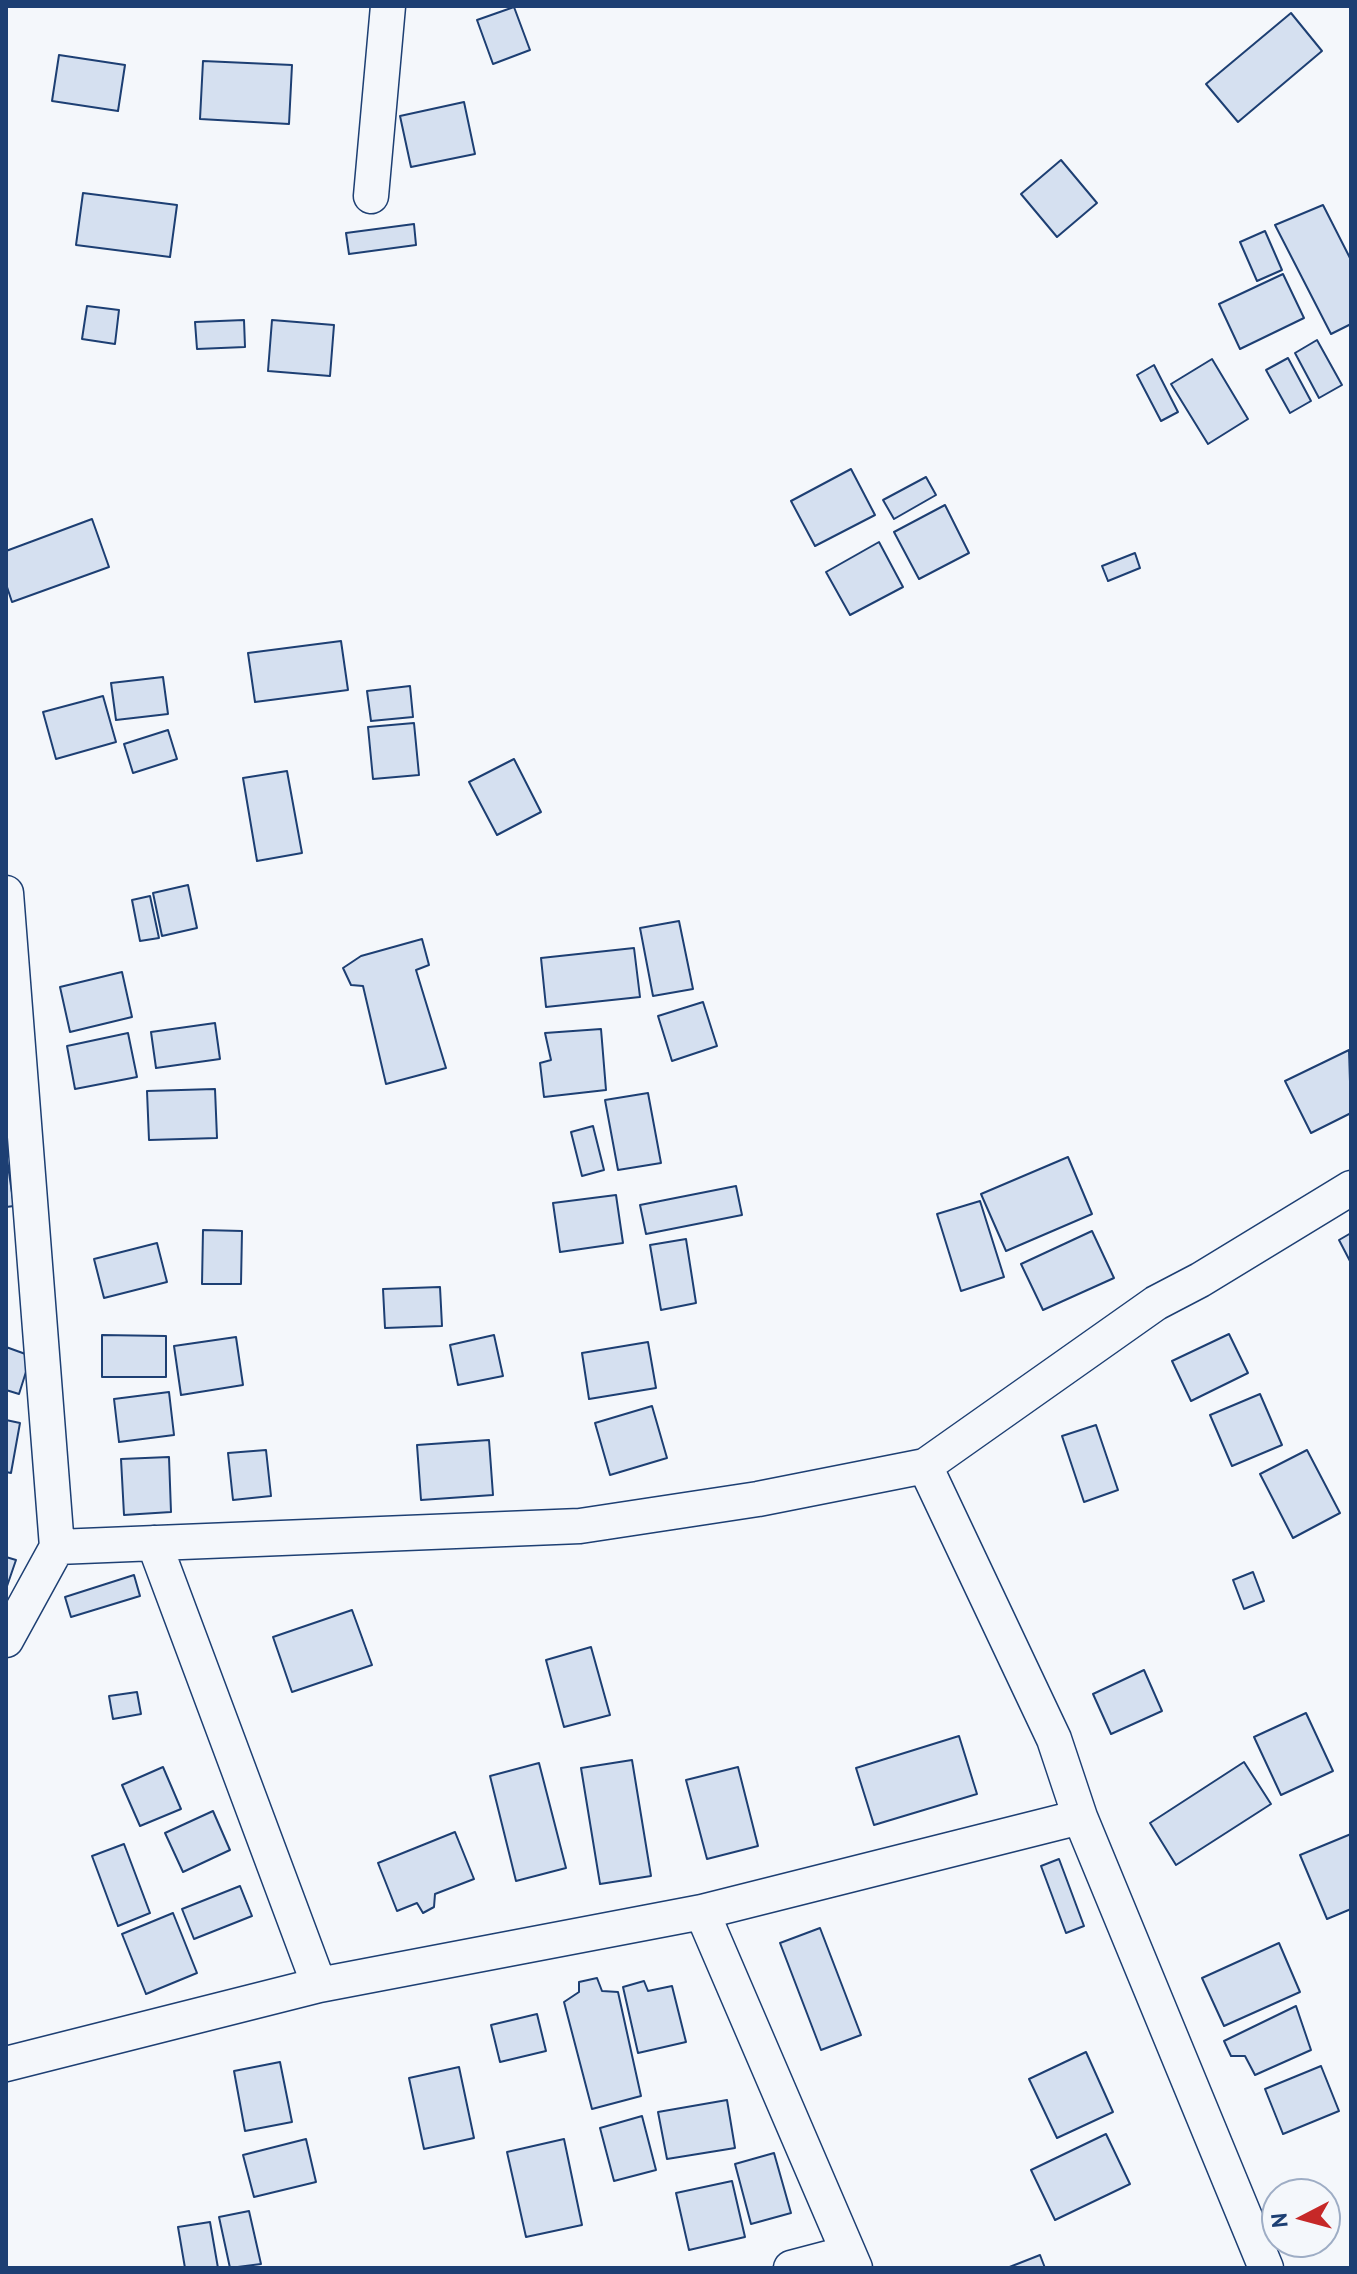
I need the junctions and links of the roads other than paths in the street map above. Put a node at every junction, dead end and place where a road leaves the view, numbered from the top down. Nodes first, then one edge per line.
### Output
1 (388, 6) edge
2 (371, 196) dead end
3 (6, 893) edge
4 (1351, 1188) edge
5 (925, 1466) junction
6 (154, 1543) junction
7 (57, 1547) junction
8 (6, 1640) edge
9 (1080, 1817) junction
10 (702, 1912) junction
11 (319, 1985) junction
12 (6, 2064) edge
13 (852, 2260) edge
14 (791, 2268) edge
15 (1266, 2268) edge

1 - 2 street
3 - 7 street
4 - 5 street
5 - 6 street
5 - 9 street
6 - 7 street
6 - 11 street
7 - 8 street
9 - 10 street
9 - 15 street
10 - 11 street
10 - 13 street
11 - 12 street
13 - 14 street

